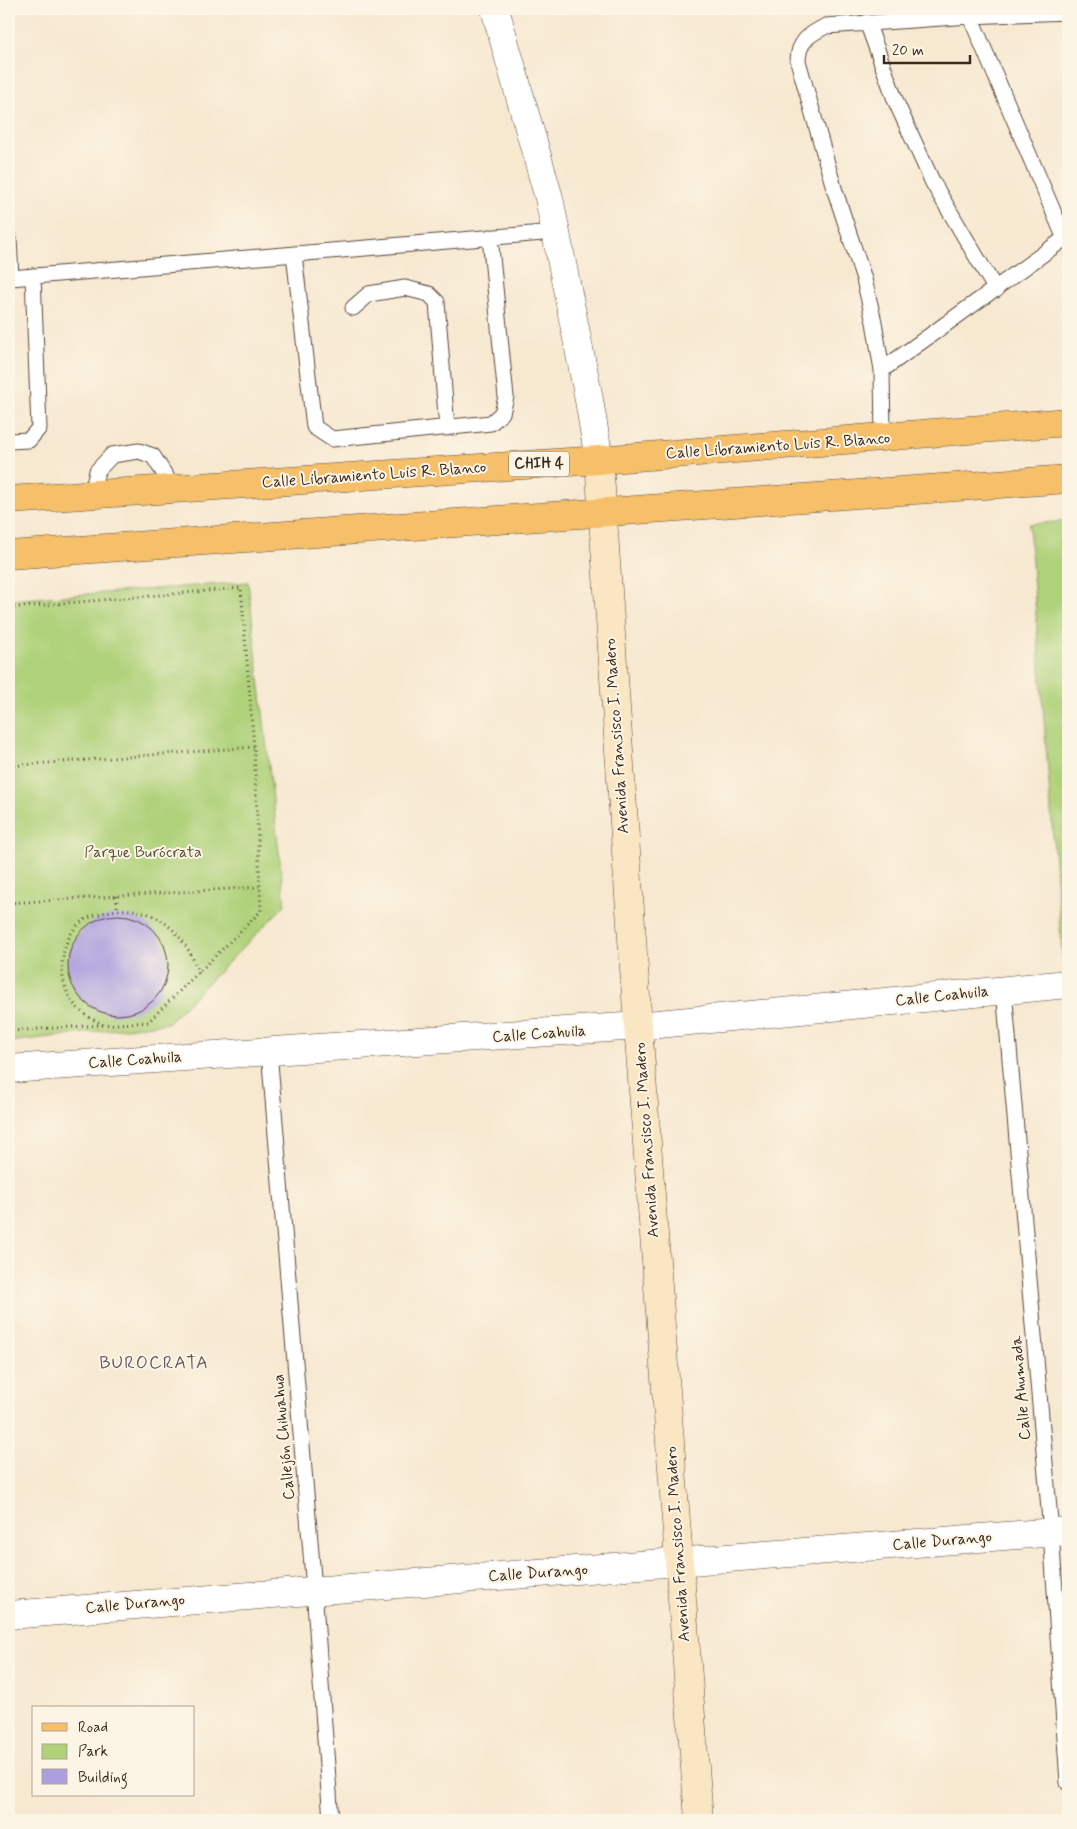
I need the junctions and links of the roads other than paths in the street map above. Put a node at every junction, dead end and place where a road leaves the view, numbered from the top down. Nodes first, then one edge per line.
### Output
1 (495, 9) edge
2 (1068, 12) edge
3 (970, 16) junction
4 (868, 22) junction
5 (555, 232) junction
6 (490, 237) junction
7 (9, 238) edge
8 (1066, 238) edge
9 (294, 254) junction
10 (33, 276) junction
11 (10, 278) edge
12 (996, 290) junction
13 (353, 308) dead end
14 (882, 370) junction
15 (1068, 422) edge
16 (447, 428) junction
17 (883, 438) junction
18 (9, 441) edge
19 (599, 460) junction
20 (1068, 479) edge
21 (174, 489) junction
22 (92, 494) junction
23 (9, 500) edge
24 (601, 514) junction
25 (9, 555) edge
26 (1068, 984) edge
27 (1004, 990) junction
28 (638, 1026) junction
29 (269, 1051) junction
30 (9, 1069) edge
31 (1060, 1532) edge
32 (679, 1563) junction
33 (314, 1589) junction
34 (9, 1615) edge
35 (1068, 1783) edge
36 (331, 1820) edge
37 (699, 1820) edge

1 - 5 street
2 - 3 lane
3 - 4 lane
3 - 8 lane
4 - 12 lane
4 - 14 lane
5 - 6 lane
5 - 19 street
6 - 9 lane
6 - 16 lane
7 - 11 lane
8 - 12 lane
9 - 10 lane
9 - 16 lane
10 - 11 lane
10 - 18 lane
12 - 14 lane
13 - 16 lane
14 - 17 lane
15 - 17 main road, Calle Libramiento Luis R. Blanco / CHIH 4
17 - 19 main road, Calle Libramiento Luis R. Blanco / CHIH 4
19 - 21 main road, Calle Libramiento Luis R. Blanco / CHIH 4
19 - 24 main road, Avenida Fransisco I. Madero
20 - 24 main road
21 - 22 main road, Calle Libramiento Luis R. Blanco / CHIH 4
21 - 22 lane
22 - 23 main road, Calle Libramiento Luis R. Blanco / CHIH 4
24 - 25 main road
24 - 28 main road, Avenida Fransisco I. Madero
26 - 27 street, Calle Coahuila
27 - 28 street, Calle Coahuila
27 - 31 lane, Calle Ahumada
28 - 29 street, Calle Coahuila
28 - 32 main road, Avenida Fransisco I. Madero
29 - 30 street, Calle Coahuila
29 - 33 lane, Callejón Chihuahua
31 - 32 street, Calle Durango
31 - 35 lane, Calle Ahumada
32 - 33 street, Calle Durango
32 - 37 main road, Avenida Fransisco I. Madero
33 - 34 street, Calle Durango
33 - 36 lane, Callejón Chihuahua

